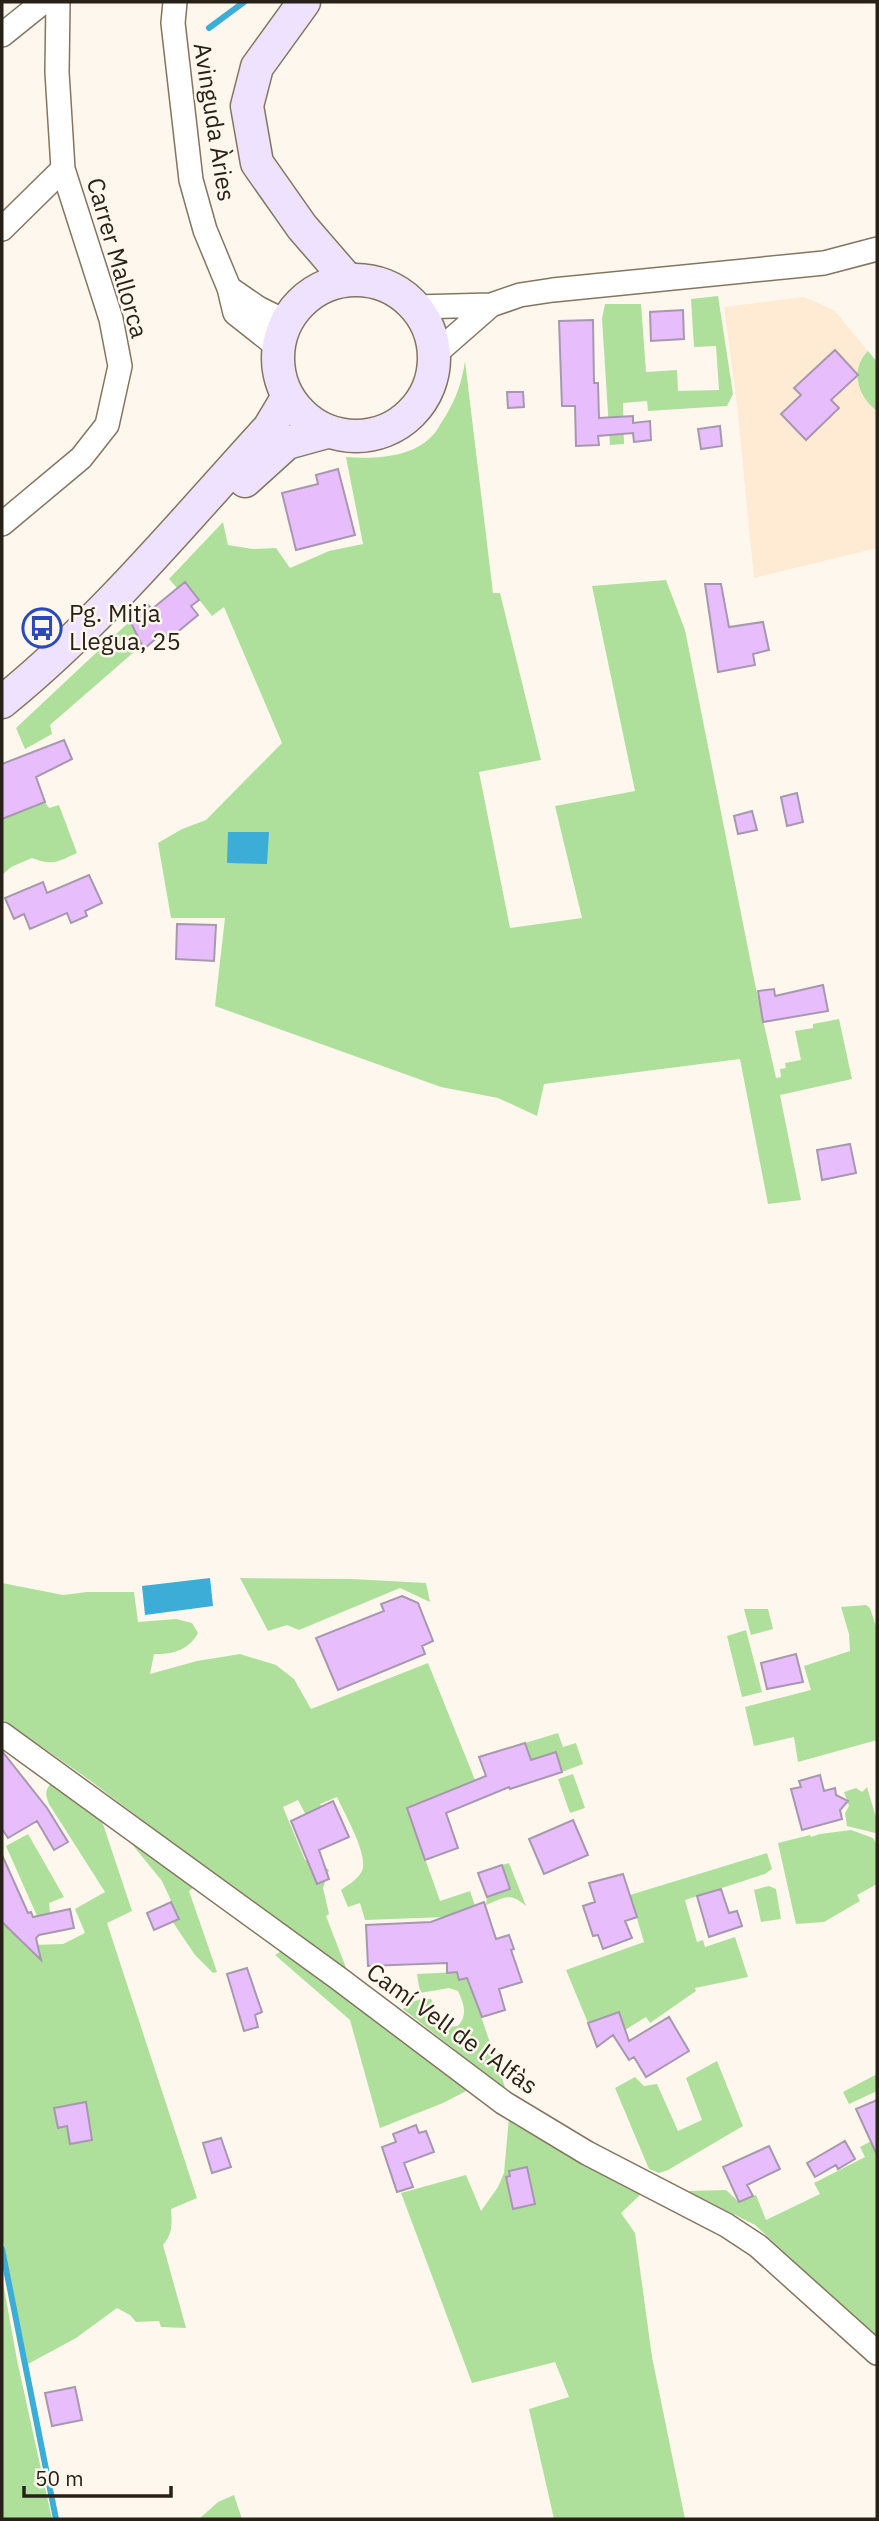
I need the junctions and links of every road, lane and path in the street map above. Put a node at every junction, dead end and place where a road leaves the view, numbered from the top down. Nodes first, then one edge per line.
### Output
1 (43, 2) edge
2 (58, 2) edge
3 (175, 2) edge
4 (304, 2) edge
5 (2, 35) edge
6 (63, 169) junction
7 (2, 229) edge
8 (877, 249) edge
9 (335, 283) junction
10 (491, 305) junction
11 (416, 307) junction
12 (282, 334) junction
13 (435, 354) junction
14 (288, 398) junction
15 (327, 432) junction
16 (2, 524) edge
17 (111, 601) junction
18 (2, 702) edge
19 (2, 1734) edge
20 (877, 2353) edge

1 - 5 street
2 - 6 street, Carrer Mallorca
3 - 12 street, Avinguda Àries
4 - 9 street
6 - 7 street
6 - 16 street, Carrer Mallorca
8 - 10 street
9 - 11 street
9 - 12 street
10 - 11 street
10 - 13 street
11 - 13 street
12 - 14 street
13 - 15 street
14 - 15 street
14 - 17 street
15 - 17 street
17 - 18 street
19 - 20 street, Camí Vell de l'Alfàs

